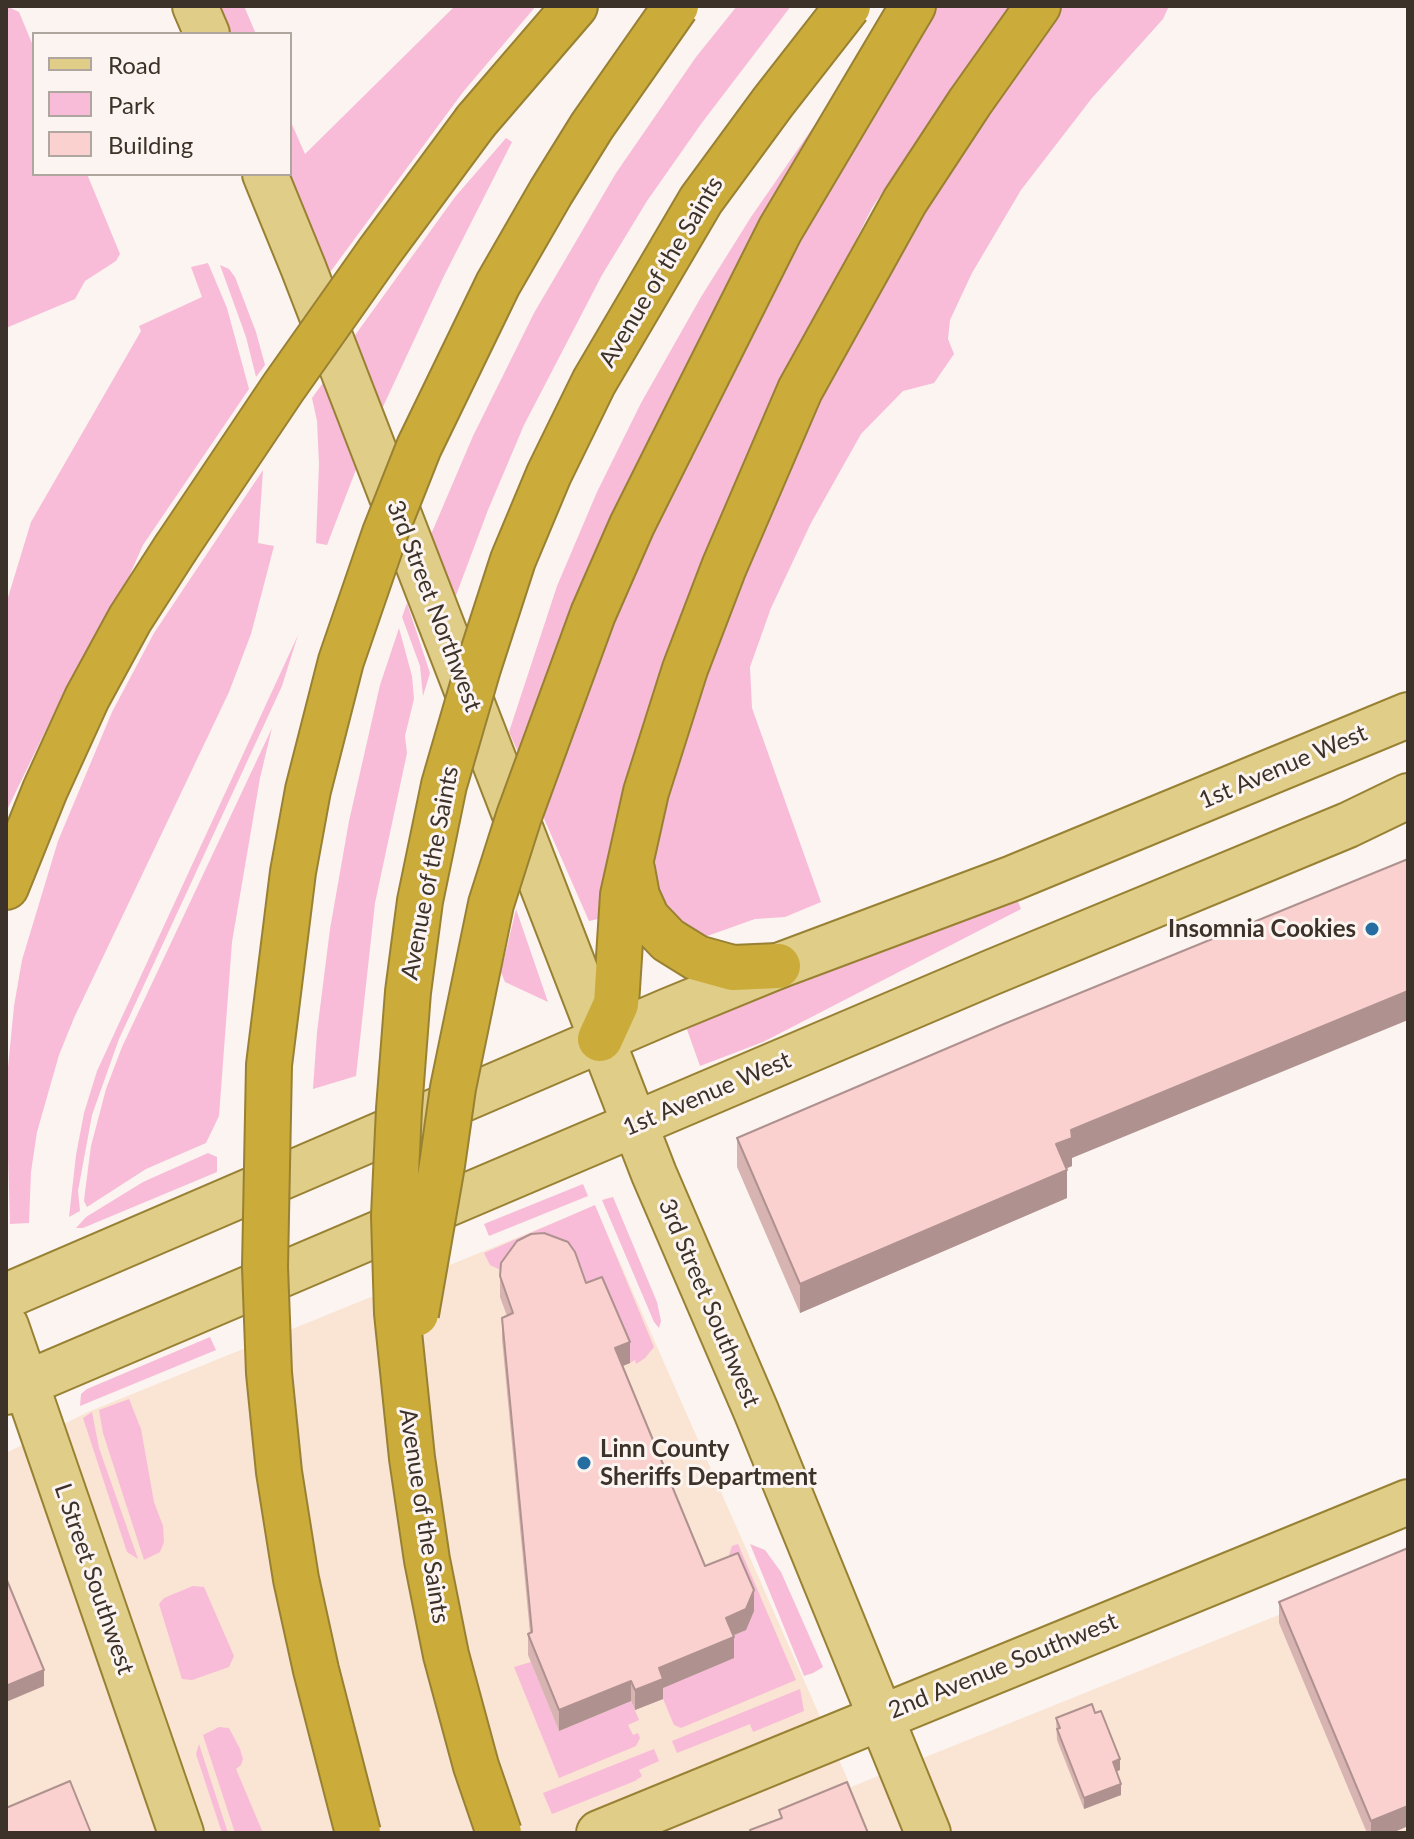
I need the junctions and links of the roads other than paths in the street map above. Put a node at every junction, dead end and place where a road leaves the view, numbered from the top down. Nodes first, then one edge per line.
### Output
1 (195, 6) edge
2 (575, 6) edge
3 (676, 6) edge
4 (848, 6) edge
5 (913, 6) edge
6 (1038, 6) edge
7 (206, 32) edge
8 (266, 176) edge
9 (1408, 715) edge
10 (1408, 796) edge
11 (630, 857) junction
12 (6, 887) edge
13 (778, 966) junction
14 (600, 1039) junction
15 (635, 1125) junction
16 (6, 1296) edge
17 (6, 1326) edge
18 (404, 1379) junction
19 (16, 1388) edge
20 (1408, 1502) edge
21 (879, 1717) junction
22 (181, 1833) edge
23 (358, 1833) edge
24 (499, 1833) edge
25 (599, 1833) edge
26 (928, 1833) edge

1 - 7 main road
2 - 12 highway, bridge
3 - 23 highway, bridge
4 - 18 highway, Avenue of the Saints, bridge
5 - 18 highway, bridge
6 - 11 highway
8 - 14 main road, 3rd Street Northwest
9 - 13 main road, 1st Avenue West
10 - 15 main road, 1st Avenue West
11 - 13 highway
11 - 14 highway
13 - 14 main road, 1st Avenue West
14 - 15 main road, 3rd Street Southwest
14 - 16 main road, 1st Avenue West
15 - 19 main road, 1st Avenue West
15 - 21 main road, 3rd Street Southwest
17 - 19 main road, L Street Southwest
18 - 24 highway, Avenue of the Saints, bridge
19 - 22 main road, L Street Southwest
20 - 21 main road, 2nd Avenue Southwest
21 - 25 main road, 2nd Avenue Southwest
21 - 26 main road, 3rd Street Southwest

